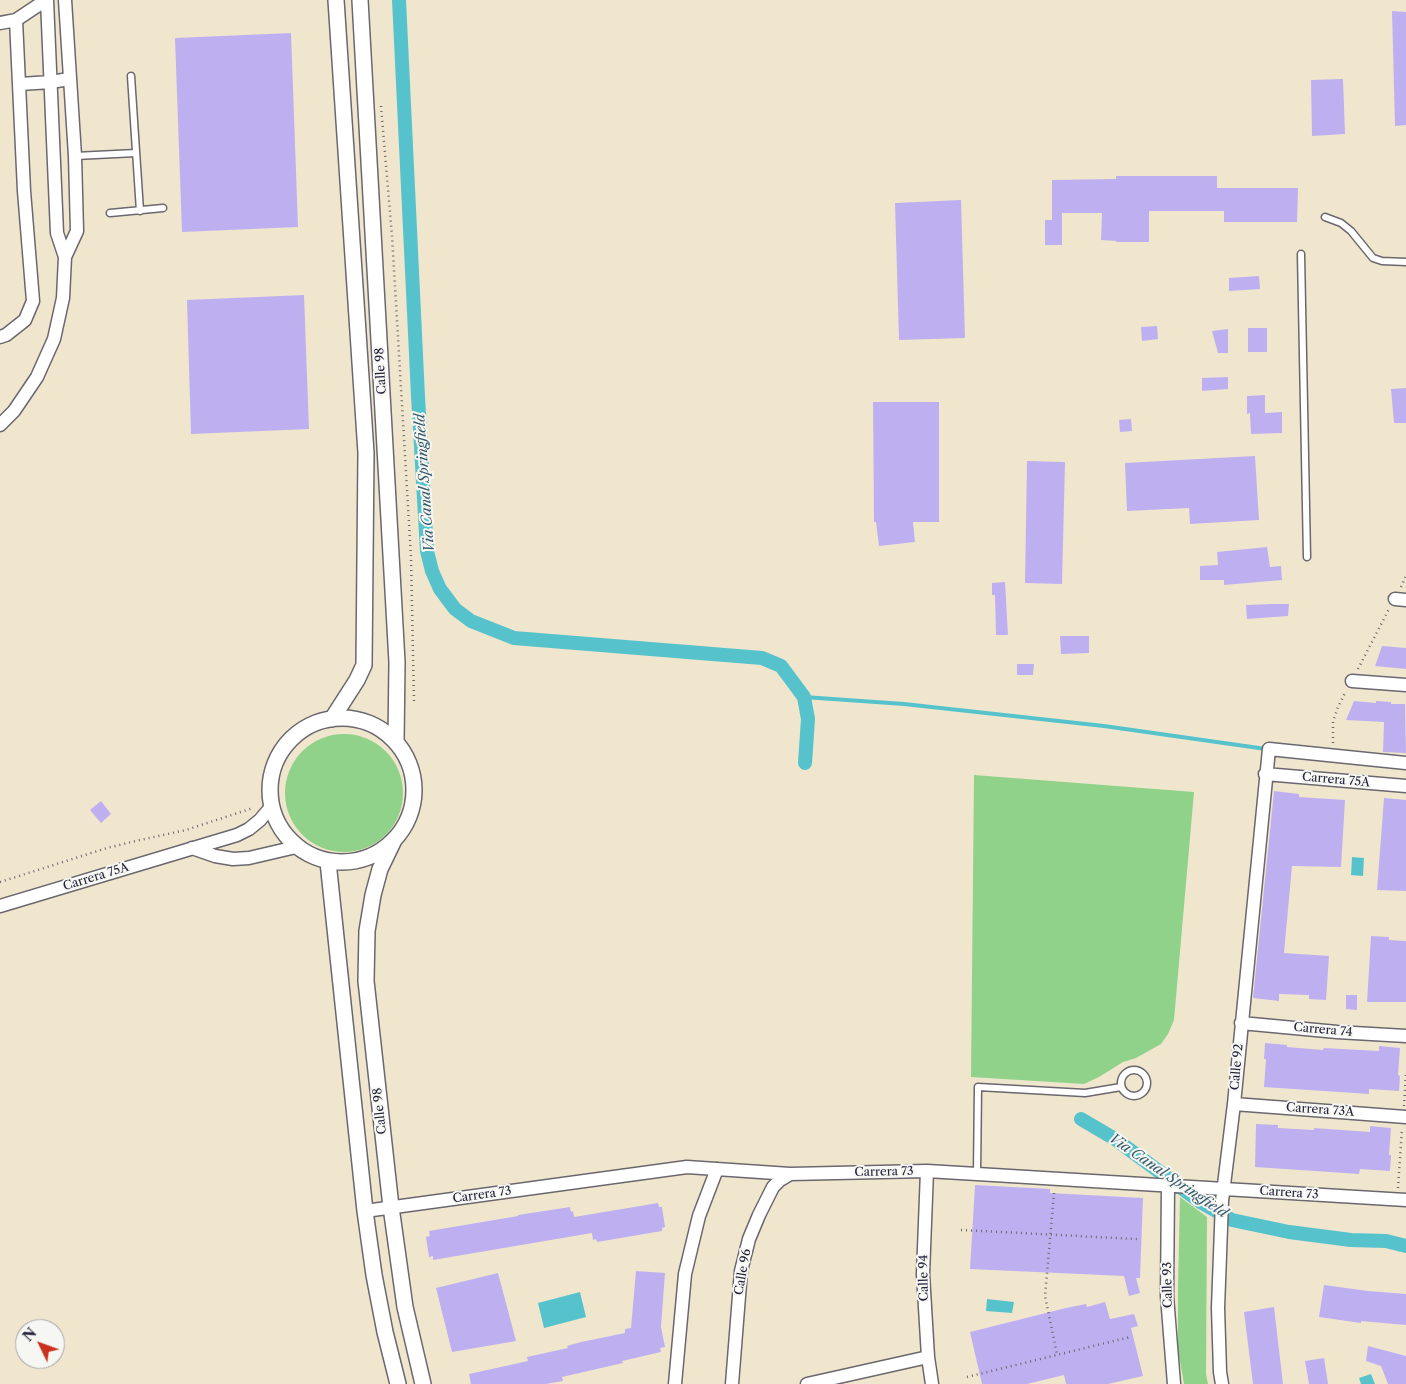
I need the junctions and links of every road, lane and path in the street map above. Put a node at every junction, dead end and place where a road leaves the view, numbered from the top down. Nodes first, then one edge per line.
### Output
1 (47, 0) edge
2 (65, 0) edge
3 (336, 0) edge
4 (360, 0) edge
5 (16, 20) junction
6 (0, 23) edge
7 (131, 76) dead end
8 (69, 79) junction
9 (51, 82) junction
10 (20, 84) junction
11 (381, 104) dead end
12 (136, 153) junction
13 (75, 156) junction
14 (163, 208) dead end
15 (140, 211) junction
16 (110, 212) dead end
17 (1325, 217) dead end
18 (1301, 254) dead end
19 (65, 257) junction
20 (1406, 262) edge
21 (0, 337) edge
22 (0, 425) edge
23 (1306, 557) dead end
24 (1406, 576) edge
25 (1400, 599) edge
26 (1352, 681) junction
27 (1406, 686) edge
28 (414, 701) dead end
29 (332, 719) junction
30 (396, 742) junction
31 (1268, 749) joint
32 (1332, 754) junction
33 (1406, 763) edge
34 (1265, 774) junction
35 (1406, 786) edge
36 (271, 807) junction
37 (394, 840) junction
38 (296, 847) junction
39 (192, 848) junction
40 (328, 862) junction
41 (0, 882) edge
42 (0, 906) edge
43 (1241, 1023) junction
44 (1406, 1036) edge
45 (1406, 1073) edge
46 (1121, 1087) junction
47 (1234, 1104) junction
48 (1405, 1117) edge
49 (717, 1169) junction
50 (927, 1171) junction
51 (790, 1174) junction
52 (977, 1174) junction
53 (1170, 1186) junction
54 (1054, 1193) dead end
55 (1222, 1194) junction
56 (1402, 1200) edge
57 (391, 1207) junction
58 (365, 1211) junction
59 (961, 1230) dead end
60 (1051, 1235) junction
61 (1137, 1239) dead end
62 (1130, 1337) dead end
63 (1057, 1354) junction
64 (928, 1357) junction
65 (967, 1377) dead end
66 (398, 1384) edge
67 (422, 1384) edge
68 (675, 1384) edge
69 (732, 1384) edge
70 (807, 1384) edge
71 (932, 1384) edge
72 (1174, 1384) edge
73 (1222, 1384) edge

1 - 5 street
1 - 9 street
2 - 8 street
3 - 29 street, Calle 98
4 - 30 street, Calle 98
5 - 6 street
5 - 10 street
7 - 12 lane
8 - 9 street
8 - 13 street
9 - 10 street
9 - 19 street
10 - 21 street
11 - 28 path
12 - 13 lane
12 - 15 lane
13 - 19 street
14 - 15 lane
15 - 16 lane
17 - 20 lane
18 - 23 lane
19 - 22 street
24 - 25 path
25 - 26 path
26 - 27 street
26 - 32 path
29 - 30 street
29 - 36 street
30 - 37 street
31 - 32 street, Carrera 75A
31 - 34 street, Calle 92
32 - 33 street, Carrera 75A
34 - 35 street, Carrera 75A
34 - 43 street, Calle 92
36 - 38 street
36 - 39 street, Carrera 75A
36 - 41 path
37 - 40 street
37 - 57 street, Calle 98
38 - 39 street
38 - 40 street
39 - 42 street, Carrera 75A
40 - 58 street, Calle 98
43 - 44 street, Carrera 74
43 - 47 street, Calle 92
45 - 48 path
46 - 46 lane
46 - 52 lane
47 - 48 street, Carrera 73A
47 - 55 street, Calle 92
48 - 56 path
49 - 51 street, Carrera 73
49 - 57 street, Carrera 73
49 - 68 street
50 - 51 street, Carrera 73
50 - 52 street, Carrera 73
50 - 64 street, Calle 94
51 - 69 street, Calle 96
52 - 53 street, Carrera 73
53 - 55 street, Carrera 73
53 - 72 street, Calle 93
54 - 60 path
55 - 56 street, Carrera 73
55 - 73 street, Calle 92
57 - 58 street, Carrera 73
57 - 67 street, Calle 98
58 - 66 street, Calle 98
59 - 60 path
60 - 61 path
60 - 63 path
62 - 63 path
63 - 65 path
64 - 70 street
64 - 71 street, Calle 94

